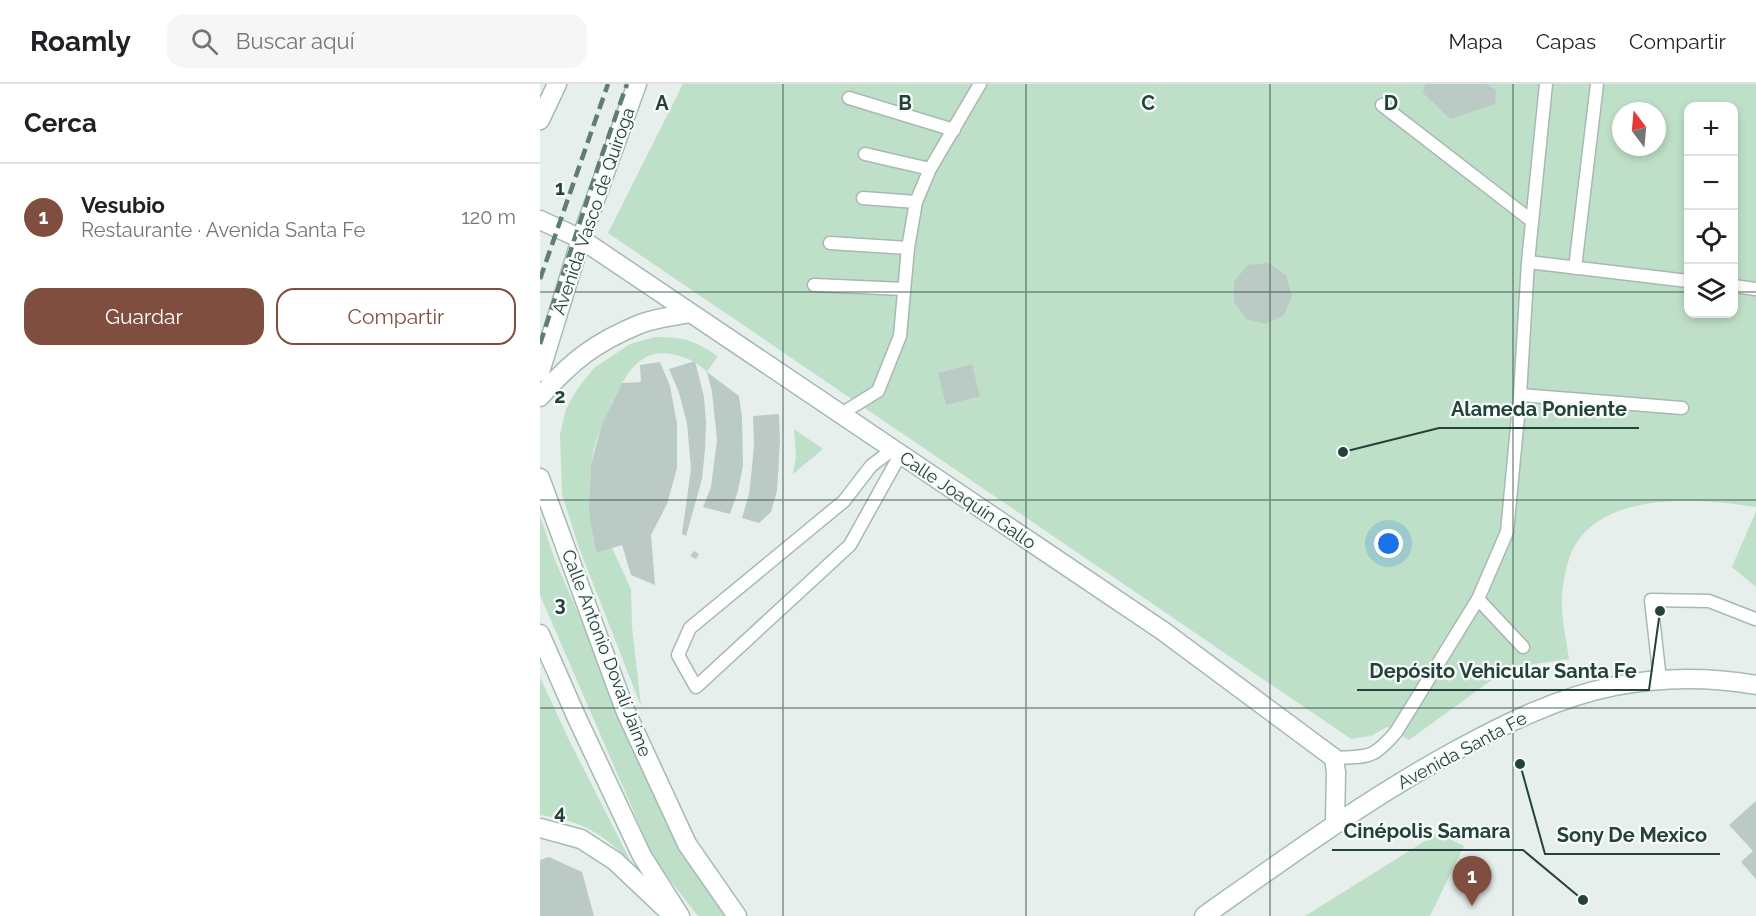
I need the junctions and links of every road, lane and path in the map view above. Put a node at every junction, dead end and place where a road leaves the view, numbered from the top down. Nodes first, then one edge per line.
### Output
1 (557, 84) edge
2 (636, 84) edge
3 (980, 84) edge
4 (1546, 84) edge
5 (1598, 84) edge
6 (849, 98) dead end
7 (1382, 105) dead end
8 (540, 120) edge
9 (954, 130) junction
10 (865, 154) dead end
11 (930, 169) junction
12 (863, 198) dead end
13 (916, 202) junction
14 (540, 220) edge
15 (1532, 221) junction
16 (581, 239) junction
17 (830, 243) dead end
18 (908, 248) junction
19 (1528, 262) junction
20 (1575, 268) junction
21 (1684, 280) edge
22 (814, 285) dead end
23 (1738, 287) edge
24 (904, 289) junction
25 (1756, 289) edge
26 (690, 313) junction
27 (540, 372) edge
28 (1520, 395) junction
29 (540, 397) edge
30 (1682, 408) dead end
31 (841, 414) junction
32 (897, 452) junction
33 (540, 478) edge
34 (1478, 599) junction
35 (1755, 619) edge
36 (540, 634) edge
37 (1523, 647) dead end
38 (1660, 680) junction
39 (1756, 685) edge
40 (1334, 758) junction
41 (1335, 823) junction
42 (540, 828) edge
43 (674, 916) edge
44 (680, 916) edge
45 (737, 916) edge
46 (1204, 916) edge

1 - 8 street
2 - 16 street, Avenida Vasco de Quiroga
3 - 9 lane
4 - 15 lane
5 - 20 lane
6 - 9 lane
7 - 15 lane
9 - 11 lane
10 - 11 lane
11 - 13 lane
12 - 13 lane
13 - 18 lane
14 - 16 street, Calle Joaquín Gallo
15 - 19 lane
16 - 26 street, Calle Joaquín Gallo
16 - 27 street, Avenida Vasco de Quiroga
17 - 18 lane
18 - 24 lane
19 - 20 lane
19 - 28 lane
20 - 21 lane
22 - 24 lane
23 - 25 lane
24 - 31 lane
26 - 29 street
26 - 31 street, Calle Joaquín Gallo
28 - 30 lane
28 - 34 lane
31 - 32 street, Calle Joaquín Gallo
32 - 32 lane
32 - 40 street, Calle Joaquín Gallo
33 - 45 street, Calle Antonio Dovalí Jaime
34 - 37 lane
34 - 40 lane
35 - 38 lane
36 - 44 street
38 - 39 street, Avenida Santa Fe
38 - 41 street, Avenida Santa Fe
40 - 41 street
41 - 46 street, Avenida Santa Fe
42 - 43 street

